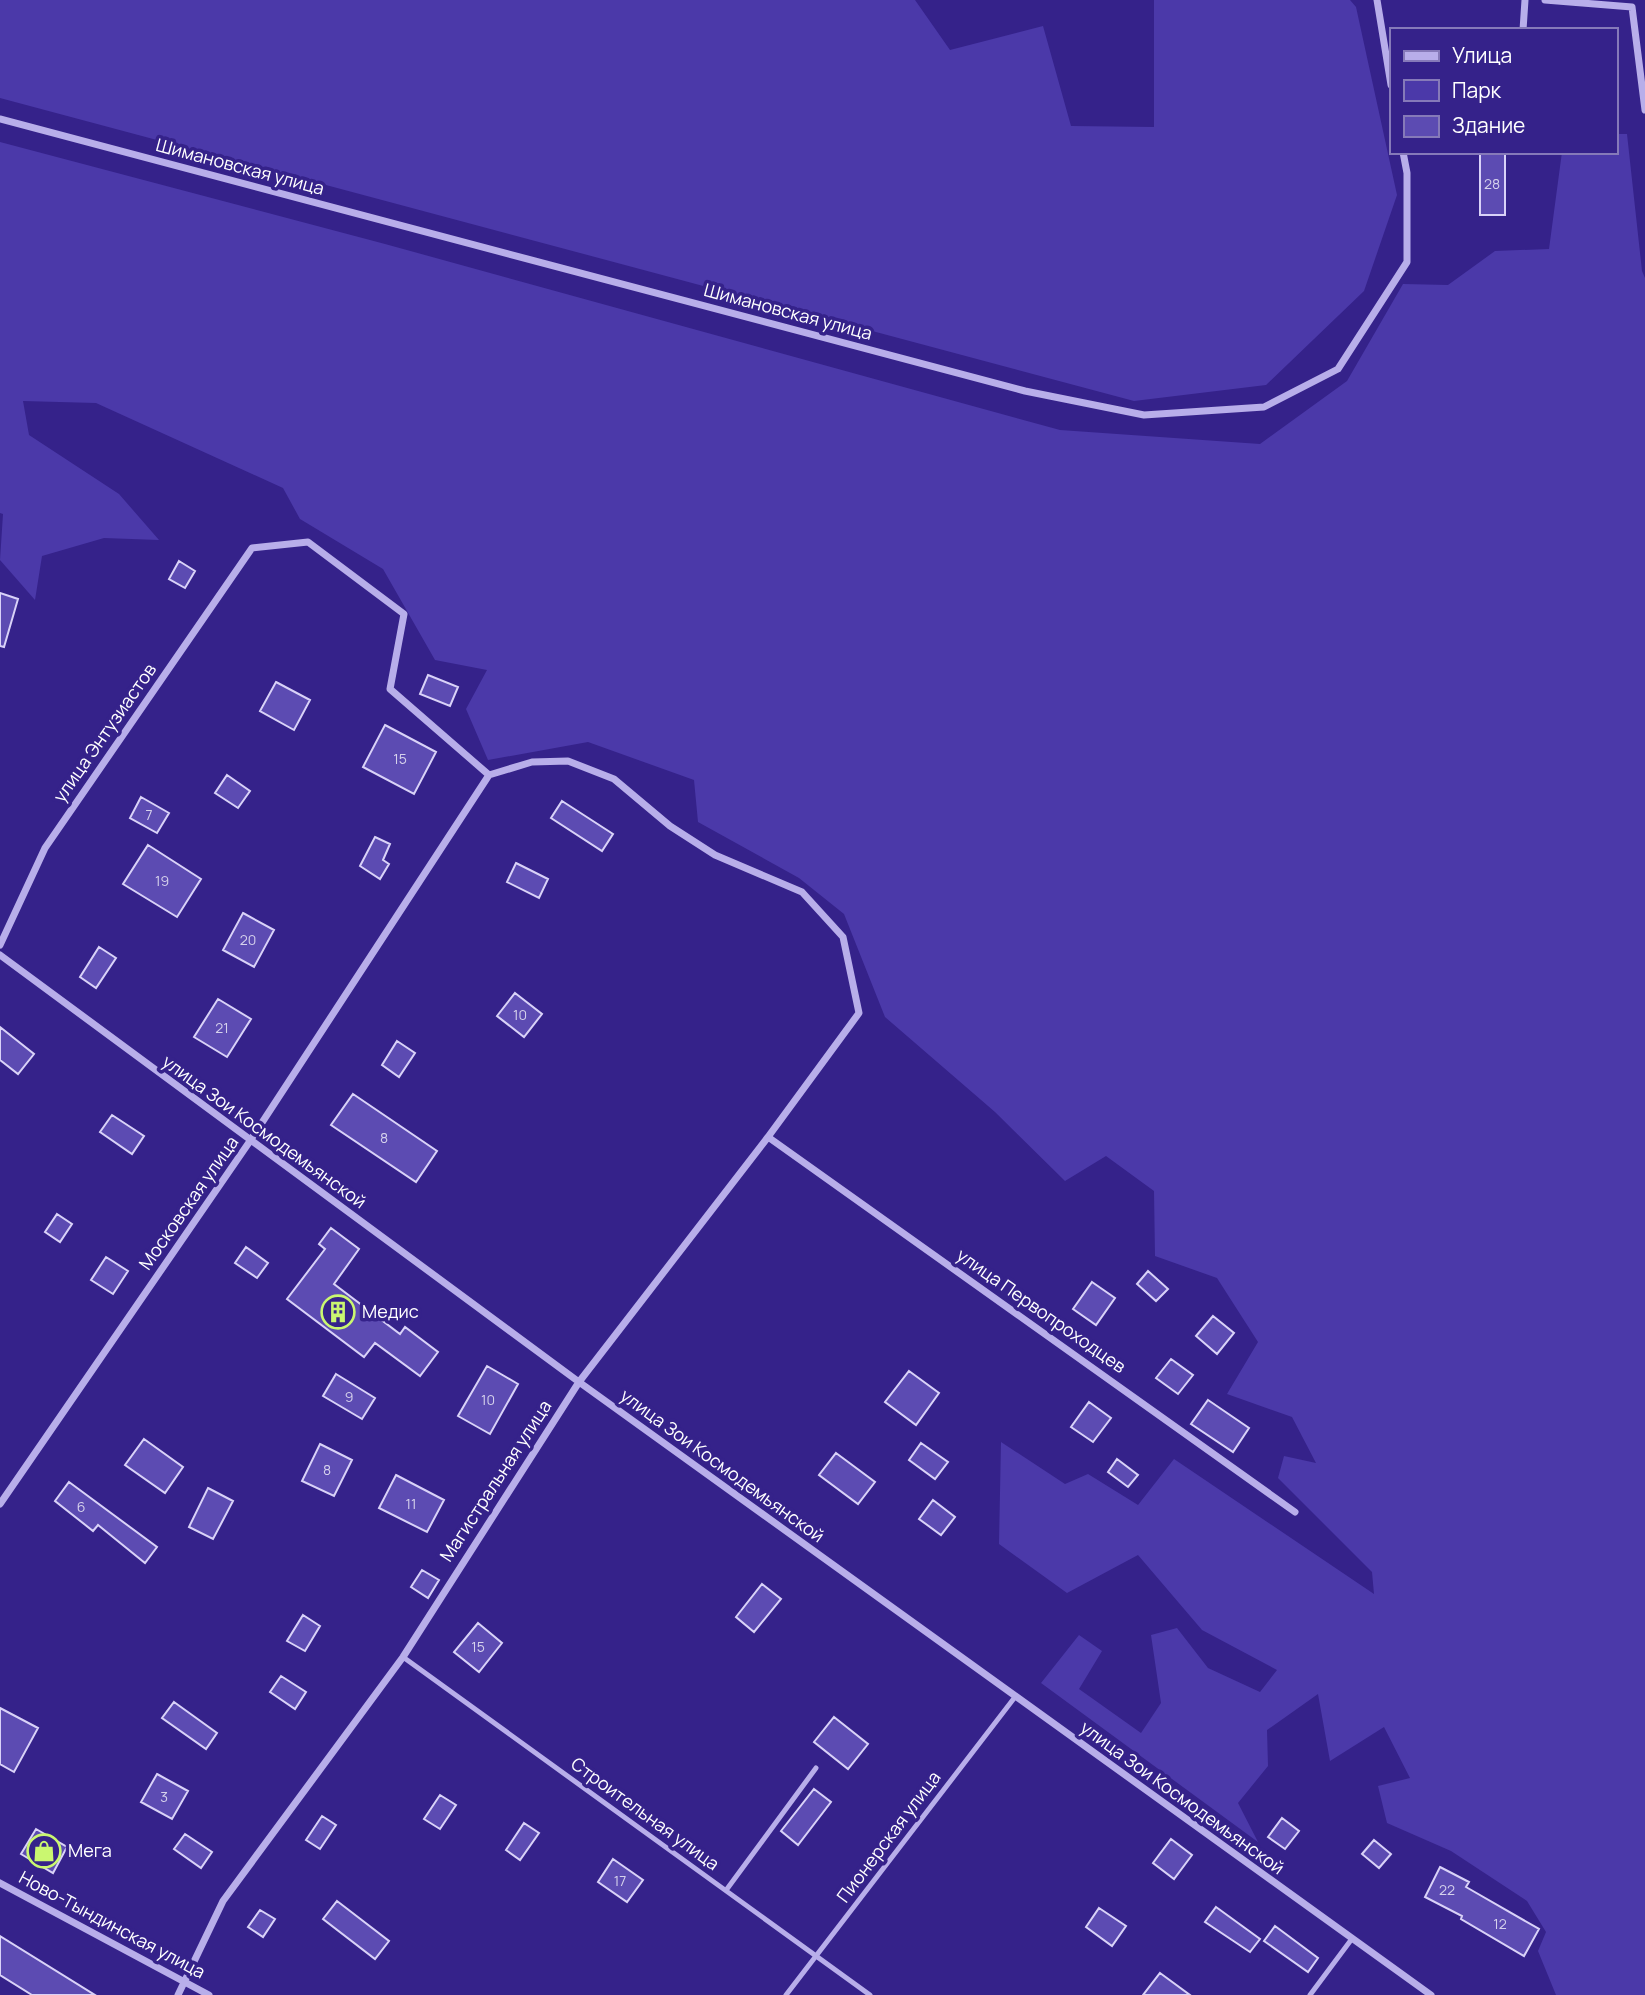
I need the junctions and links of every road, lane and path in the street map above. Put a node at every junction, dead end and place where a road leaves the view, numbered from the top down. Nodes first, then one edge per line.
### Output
1 (1377, 0) edge
2 (1525, 0) edge
3 (1545, 0) edge
4 (1523, 28) edge
5 (1390, 80) edge
6 (1645, 110) edge
7 (0, 119) edge
8 (1403, 154) edge
9 (489, 775) junction
10 (0, 945) edge
11 (0, 955) edge
12 (768, 1137) junction
13 (250, 1142) junction
14 (579, 1382) junction
15 (0, 1504) edge
16 (1295, 1512) dead end
17 (402, 1657) junction
18 (1015, 1697) junction
19 (816, 1768) dead end
20 (0, 1883) edge
21 (727, 1889) junction
22 (1351, 1940) junction
23 (816, 1956) junction
24 (185, 1982) junction
25 (178, 1995) edge
26 (209, 1995) edge
27 (786, 1995) edge
28 (870, 1995) edge
29 (1310, 1995) edge
30 (1431, 1995) edge

1 - 5 street
2 - 4 street
3 - 6 street
7 - 8 street, Шимановская улица
9 - 10 street, улица Энтузиастов
9 - 12 street, Магистральная улица
9 - 13 street, Московская улица
11 - 13 street, улица Зои Космодемьянской
12 - 14 street, Магистральная улица
12 - 16 street, улица Первопроходцев
13 - 14 street, улица Зои Космодемьянской
13 - 15 street, Московская улица
14 - 17 street, Магистральная улица
14 - 18 street, улица Зои Космодемьянской
17 - 21 lane, Строительная улица
17 - 24 street, Магистральная улица
18 - 22 street, улица Зои Космодемьянской
18 - 23 lane, Пионерская улица
19 - 21 lane
20 - 24 street, Ново-Тындинская улица
21 - 23 lane, Строительная улица
22 - 29 lane
22 - 30 street, улица Зои Космодемьянской
23 - 27 lane, Пионерская улица
23 - 28 lane, Строительная улица
24 - 25 street, Магистральная улица
24 - 26 street, Ново-Тындинская улица

